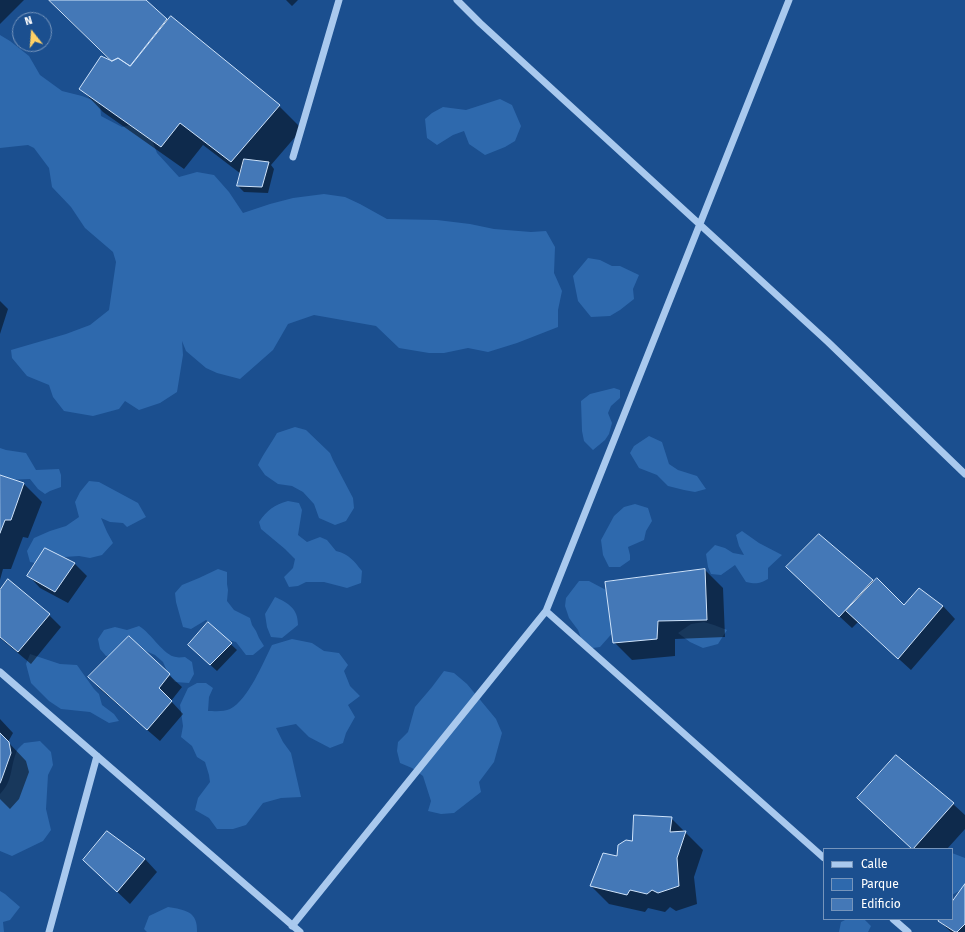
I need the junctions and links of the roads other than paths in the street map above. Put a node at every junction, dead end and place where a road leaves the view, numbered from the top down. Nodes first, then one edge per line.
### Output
1 (340, 0) edge
2 (457, 0) edge
3 (789, 0) edge
4 (293, 157) dead end
5 (700, 224) junction
6 (965, 474) edge
7 (546, 611) junction
8 (0, 672) edge
9 (97, 756) junction
10 (823, 857) edge
11 (894, 920) edge
12 (292, 926) junction
13 (49, 932) edge
14 (300, 932) edge
15 (908, 932) edge

1 - 4 street
2 - 5 street
3 - 5 street
5 - 6 street
5 - 7 street
7 - 10 street
7 - 12 street
8 - 9 street
9 - 12 street
9 - 13 street
11 - 15 street
12 - 14 street

